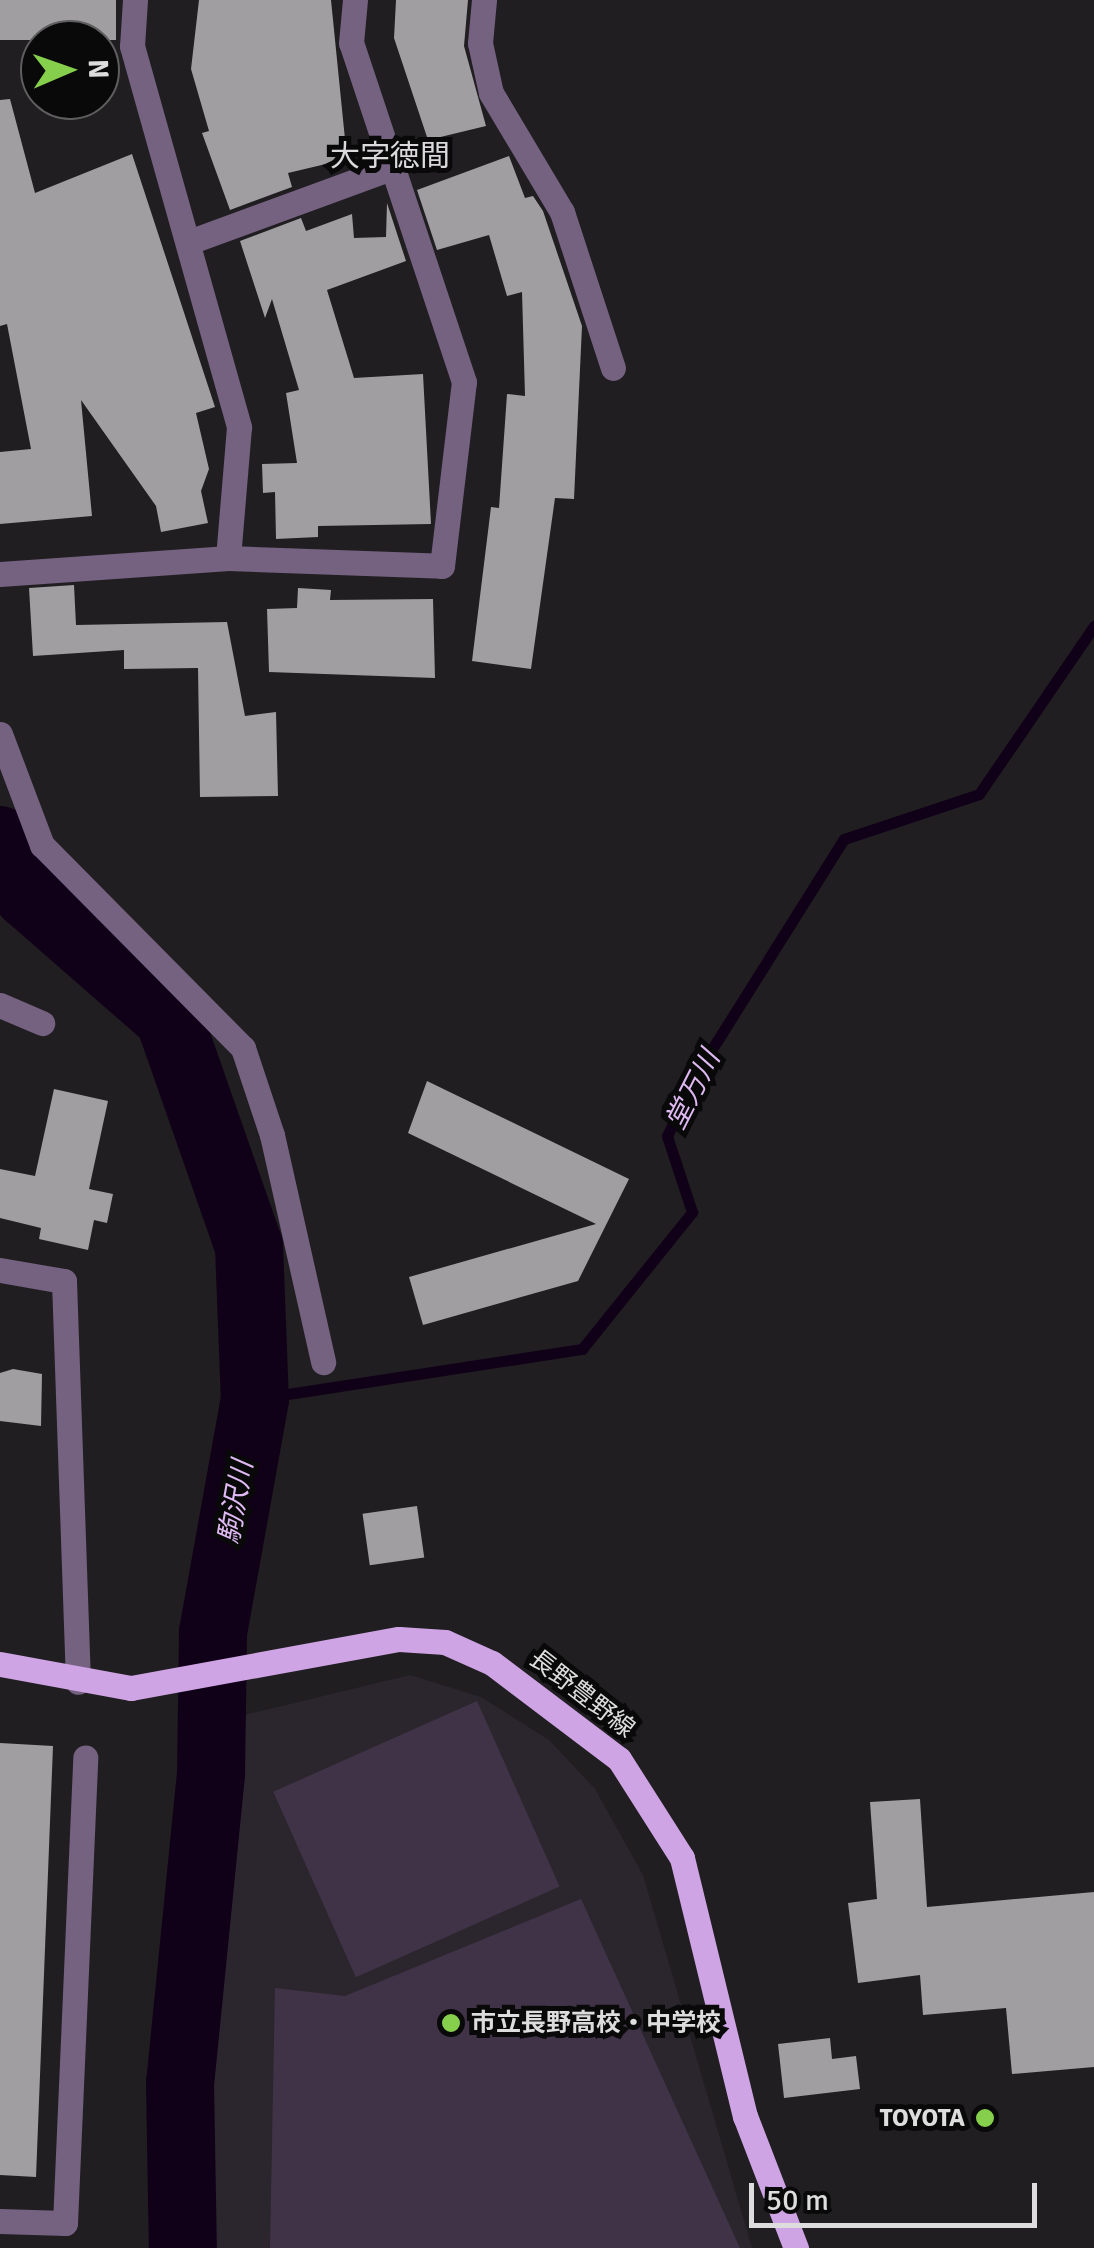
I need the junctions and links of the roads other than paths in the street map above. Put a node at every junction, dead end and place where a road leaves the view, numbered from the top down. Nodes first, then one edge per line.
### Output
1 (134, 0) edge
2 (355, 0) edge
3 (484, 0) edge
4 (394, 167) junction
5 (189, 242) junction
6 (613, 368) dead end
7 (228, 558) junction
8 (0, 574) edge
9 (0, 734) edge
10 (0, 1005) edge
11 (42, 1023) dead end
12 (0, 1270) edge
13 (323, 1362) dead end
14 (0, 1664) edge
15 (78, 1682) junction
16 (85, 1757) dead end
17 (0, 2221) edge
18 (796, 2248) edge

1 - 5 street
2 - 4 street
3 - 6 street
4 - 5 street
4 - 7 street
5 - 7 street
7 - 8 street
9 - 13 street
10 - 11 street
12 - 15 street
14 - 15 main road, 長野豊野線
15 - 18 main road, 長野豊野線
16 - 17 street

